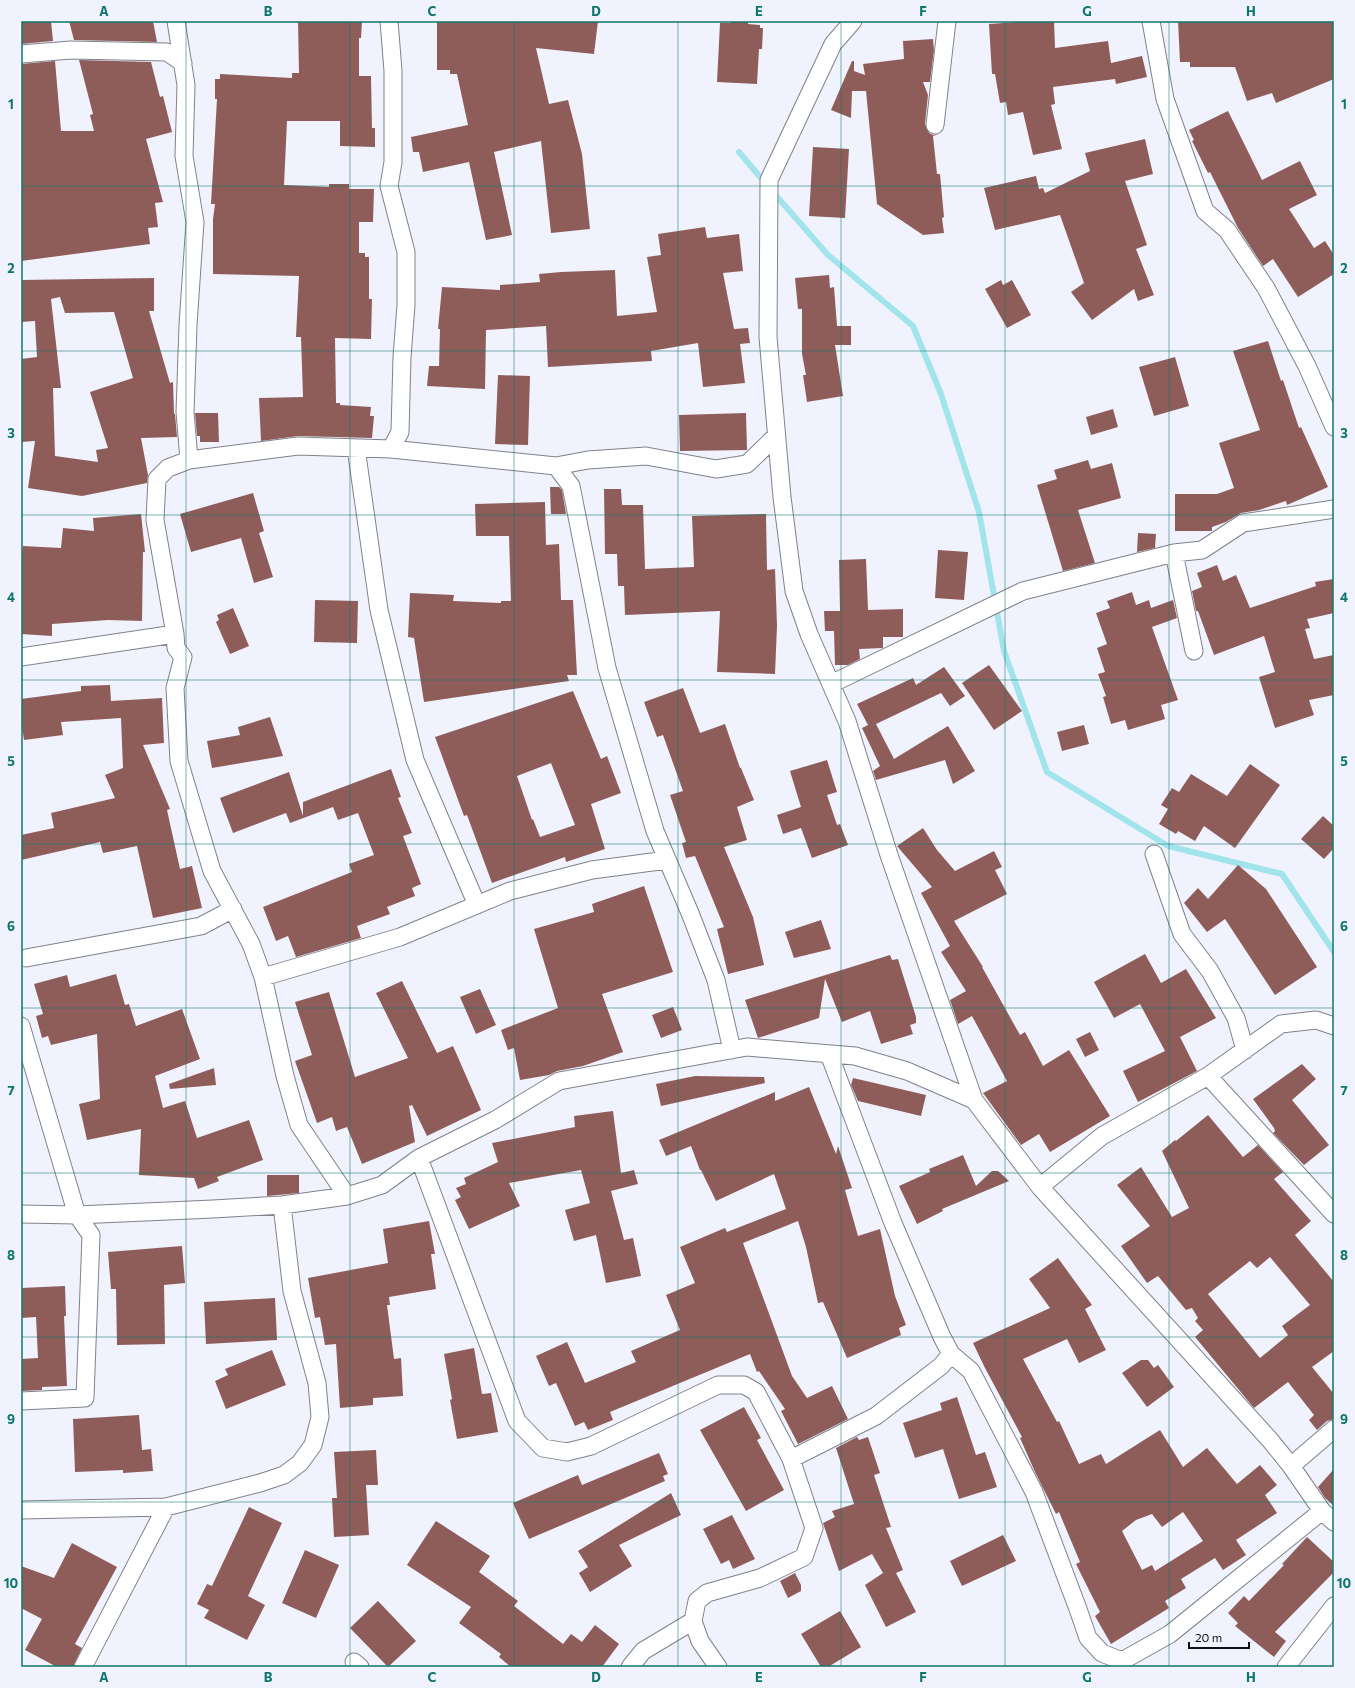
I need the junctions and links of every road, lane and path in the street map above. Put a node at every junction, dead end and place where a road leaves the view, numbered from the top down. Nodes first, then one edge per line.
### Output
1 (176, 21) edge
2 (389, 21) edge
3 (853, 21) edge
4 (947, 21) edge
5 (1151, 21) edge
6 (21, 54) edge
7 (183, 63) junction
8 (935, 125) dead end
9 (1334, 426) edge
10 (776, 436) junction
11 (356, 448) junction
12 (391, 449) junction
13 (189, 460) junction
14 (556, 466) junction
15 (1334, 509) edge
16 (1174, 553) junction
17 (175, 634) junction
18 (1194, 651) dead end
19 (21, 657) edge
20 (831, 684) junction
21 (1154, 854) dead end
22 (667, 860) junction
23 (477, 905) junction
24 (232, 909) junction
25 (23, 959) edge
26 (263, 977) junction
27 (21, 1026) edge
28 (1334, 1026) edge
29 (732, 1050) junction
30 (1245, 1050) junction
31 (829, 1054) junction
32 (1208, 1076) junction
33 (974, 1100) junction
34 (419, 1158) junction
35 (1040, 1188) junction
36 (347, 1196) junction
37 (282, 1205) junction
38 (21, 1214) edge
39 (1334, 1214) edge
40 (77, 1215) junction
41 (951, 1354) junction
42 (21, 1401) edge
43 (1334, 1429) edge
44 (791, 1459) junction
45 (1292, 1466) junction
46 (166, 1507) junction
47 (21, 1510) edge
48 (1328, 1516) edge
49 (1334, 1606) edge
50 (693, 1621) junction
51 (84, 1667) edge
52 (630, 1667) edge
53 (718, 1667) edge
54 (1286, 1667) edge

1 - 7 street
2 - 12 street
3 - 10 street
4 - 8 street
5 - 9 street
6 - 7 street
7 - 13 street
10 - 14 street
10 - 20 street
11 - 12 street
11 - 13 street
11 - 23 street
12 - 14 street
13 - 17 street
14 - 22 street
15 - 16 street
16 - 18 street
16 - 20 street
17 - 19 street
17 - 24 street
20 - 33 street
21 - 30 street
22 - 23 street
22 - 29 street
23 - 26 street
24 - 25 street
24 - 26 street
26 - 36 street
27 - 40 street
28 - 30 street
29 - 31 street
29 - 34 street
30 - 32 street
31 - 33 street
31 - 41 street
32 - 35 street
32 - 39 street
33 - 35 street
34 - 36 street
34 - 44 street
35 - 45 street
36 - 37 street
37 - 40 street
37 - 46 street
38 - 40 street
40 - 42 street
41 - 44 street
41 - 48 street
43 - 45 street
44 - 50 street
45 - 48 street
46 - 47 street
46 - 51 street
49 - 54 street
50 - 52 street
50 - 53 street

